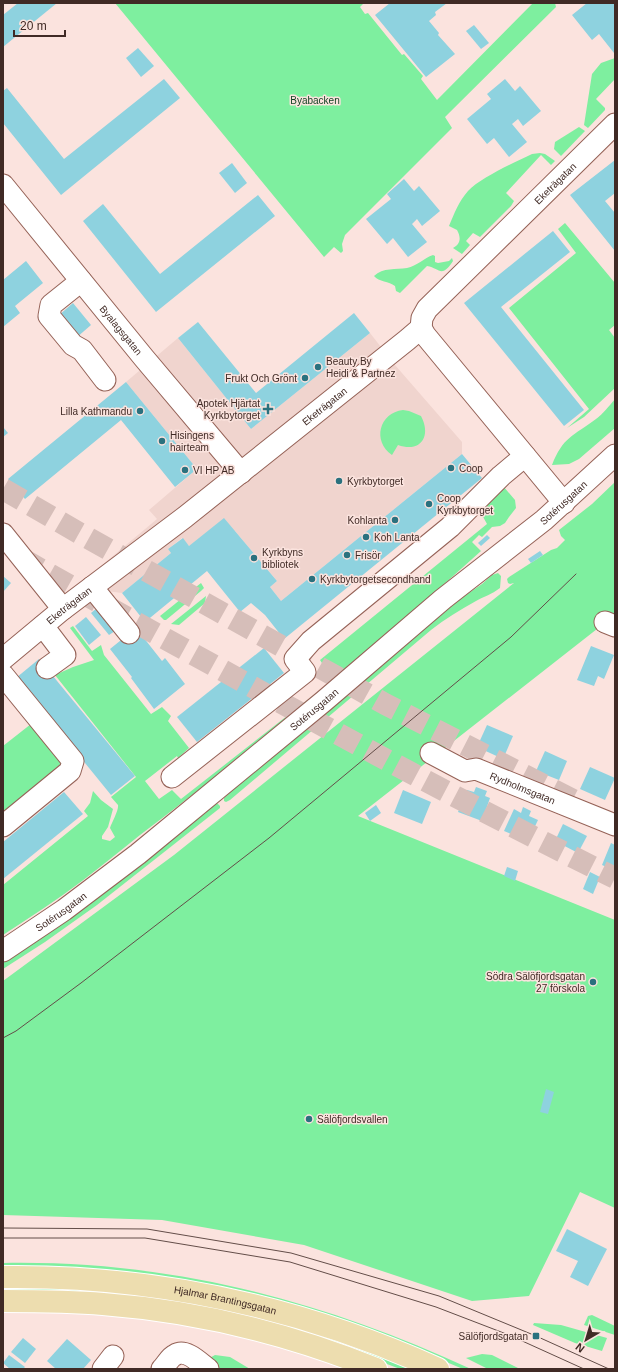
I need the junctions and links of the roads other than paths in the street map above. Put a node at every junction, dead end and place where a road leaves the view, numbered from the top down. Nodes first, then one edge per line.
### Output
1 (615, 124) edge
2 (3, 185) edge
3 (81, 281) junction
4 (421, 328) junction
5 (105, 380) dead end
6 (615, 455) edge
7 (525, 456) junction
8 (241, 473) junction
9 (564, 503) junction
10 (3, 534) edge
11 (92, 587) junction
12 (63, 609) junction
13 (43, 626) junction
14 (129, 633) dead end
15 (3, 659) edge
16 (47, 668) dead end
17 (3, 675) edge
18 (431, 753) dead end
19 (172, 777) dead end
20 (615, 825) edge
21 (3, 826) edge
22 (3, 952) edge
23 (3, 1277) edge
24 (3, 1301) edge
25 (162, 1369) edge
26 (208, 1369) edge
27 (376, 1369) edge
28 (438, 1369) edge

1 - 4 street, Eketrägatan
2 - 3 street, Byalagsgatan
3 - 5 street
3 - 8 street, Byalagsgatan
4 - 7 street
4 - 8 street, Eketrägatan
6 - 9 street, Sotérusgatan
7 - 9 street
7 - 19 street
8 - 11 street, Eketrägatan
9 - 22 street, Sotérusgatan
10 - 12 street
11 - 12 street, Eketrägatan
11 - 14 street
12 - 13 street, Eketrägatan
13 - 15 street, Eketrägatan
13 - 16 street
17 - 21 street
18 - 20 street, Rydholmsgatan
23 - 28 main road, Hjalmar Brantingsgatan
24 - 27 main road
25 - 26 street

